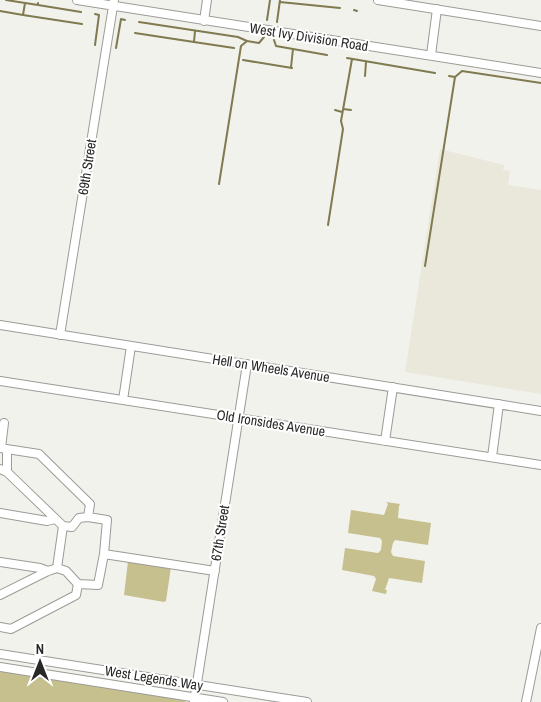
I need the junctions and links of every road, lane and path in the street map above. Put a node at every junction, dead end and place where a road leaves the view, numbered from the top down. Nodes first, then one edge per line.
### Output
1 (77, 0) edge
2 (207, 0) edge
3 (378, 0) edge
4 (113, 3) edge
5 (438, 9) junction
6 (204, 20) junction
7 (541, 26) edge
8 (431, 55) junction
9 (541, 73) edge
10 (0, 326) edge
11 (60, 334) junction
12 (131, 346) junction
13 (247, 364) junction
14 (0, 381) edge
15 (394, 387) junction
16 (124, 400) junction
17 (499, 404) junction
18 (541, 411) edge
19 (238, 418) junction
20 (4, 423) dead end
21 (385, 441) junction
22 (2, 448) edge
23 (492, 457) junction
24 (541, 465) edge
25 (4, 470) edge
26 (0, 513) edge
27 (88, 517) junction
28 (55, 520) junction
29 (63, 526) junction
30 (104, 554) junction
31 (0, 562) edge
32 (57, 568) junction
33 (48, 571) junction
34 (215, 571) junction
35 (78, 584) junction
36 (0, 595) edge
37 (0, 627) edge
38 (541, 628) edge
39 (0, 654) edge
40 (0, 667) edge
41 (197, 685) junction
42 (195, 700) edge
43 (223, 702) edge
44 (307, 702) edge
45 (526, 702) edge

1 - 4 street, West Ivy Division Road
2 - 6 street
3 - 5 street
4 - 6 street, West Ivy Division Road
4 - 11 street, 69th Street
5 - 7 street
5 - 8 street
6 - 8 street, West Ivy Division Road
8 - 9 street, West Ivy Division Road
10 - 11 street, Hell on Wheels Avenue
11 - 12 street, Hell on Wheels Avenue
12 - 13 street, Hell on Wheels Avenue
12 - 16 street
13 - 15 street, Hell on Wheels Avenue
13 - 19 street, 67th Street
14 - 16 street, Old Ironsides Avenue
15 - 17 street, Hell on Wheels Avenue
15 - 21 street
16 - 19 street, Old Ironsides Avenue
17 - 18 street, Hell on Wheels Avenue
17 - 23 street
19 - 21 street, Old Ironsides Avenue
19 - 34 street, 67th Street
20 - 22 street
21 - 23 street, Old Ironsides Avenue
22 - 25 street
22 - 27 street
23 - 24 street, Old Ironsides Avenue
25 - 28 street
26 - 28 street
27 - 29 street
27 - 30 street
28 - 29 street
29 - 32 street
30 - 34 street
30 - 35 street
31 - 33 street
32 - 33 street
32 - 35 street
33 - 36 street
34 - 41 street, 67th Street
35 - 37 street
38 - 45 street
39 - 41 street, West Legends Way
40 - 42 street, West Legends Way
41 - 42 street, 67th Street
41 - 44 street, West Legends Way
42 - 43 street, West Legends Way

